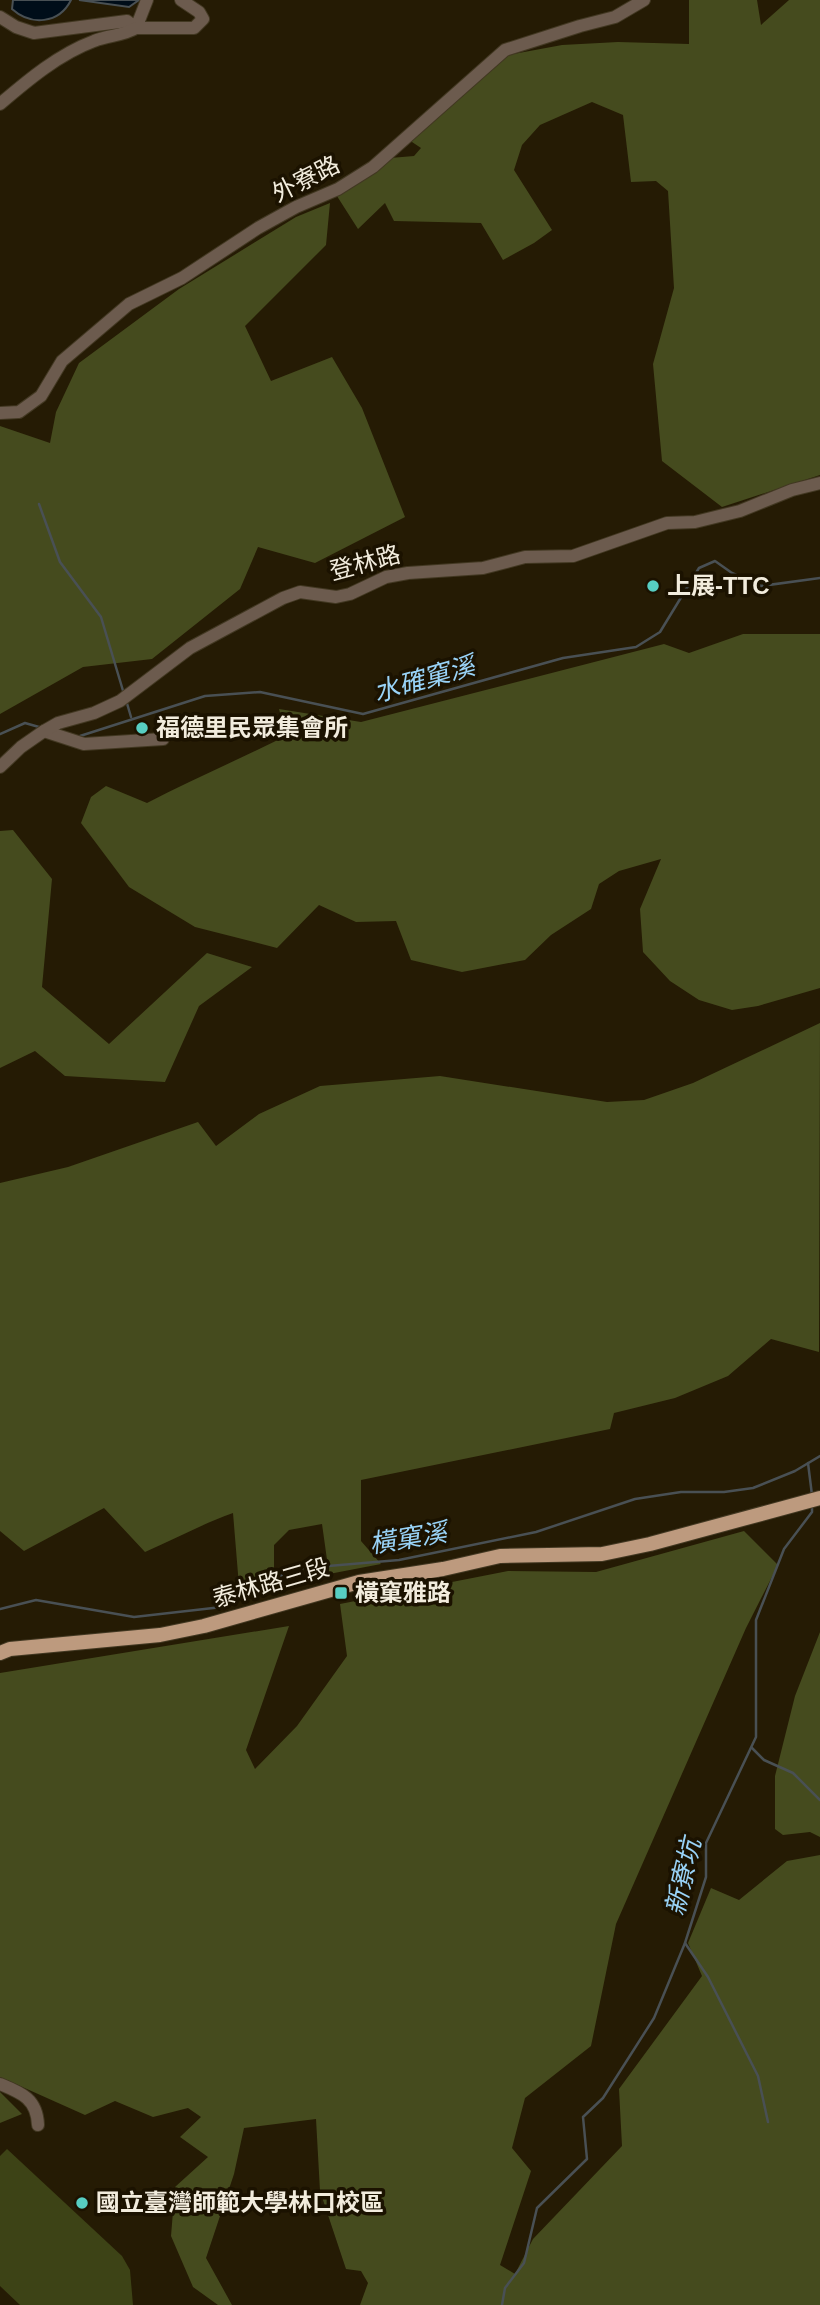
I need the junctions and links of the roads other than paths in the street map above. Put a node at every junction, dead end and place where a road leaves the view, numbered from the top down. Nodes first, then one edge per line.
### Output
1 (147, 0) edge
2 (181, 0) edge
3 (644, 0) edge
4 (0, 17) edge
5 (136, 28) junction
6 (0, 104) edge
7 (0, 413) edge
8 (820, 483) edge
9 (48, 728) junction
10 (163, 738) dead end
11 (0, 767) edge
12 (820, 1498) edge
13 (0, 1653) edge
14 (0, 2084) edge
15 (38, 2126) dead end

1 - 5 street
2 - 5 street
3 - 7 street, 外寮路
4 - 5 street
5 - 6 street
8 - 9 street, 登林路
9 - 10 street
9 - 11 street, 登林路
12 - 13 main road, 泰林路三段
14 - 15 street

